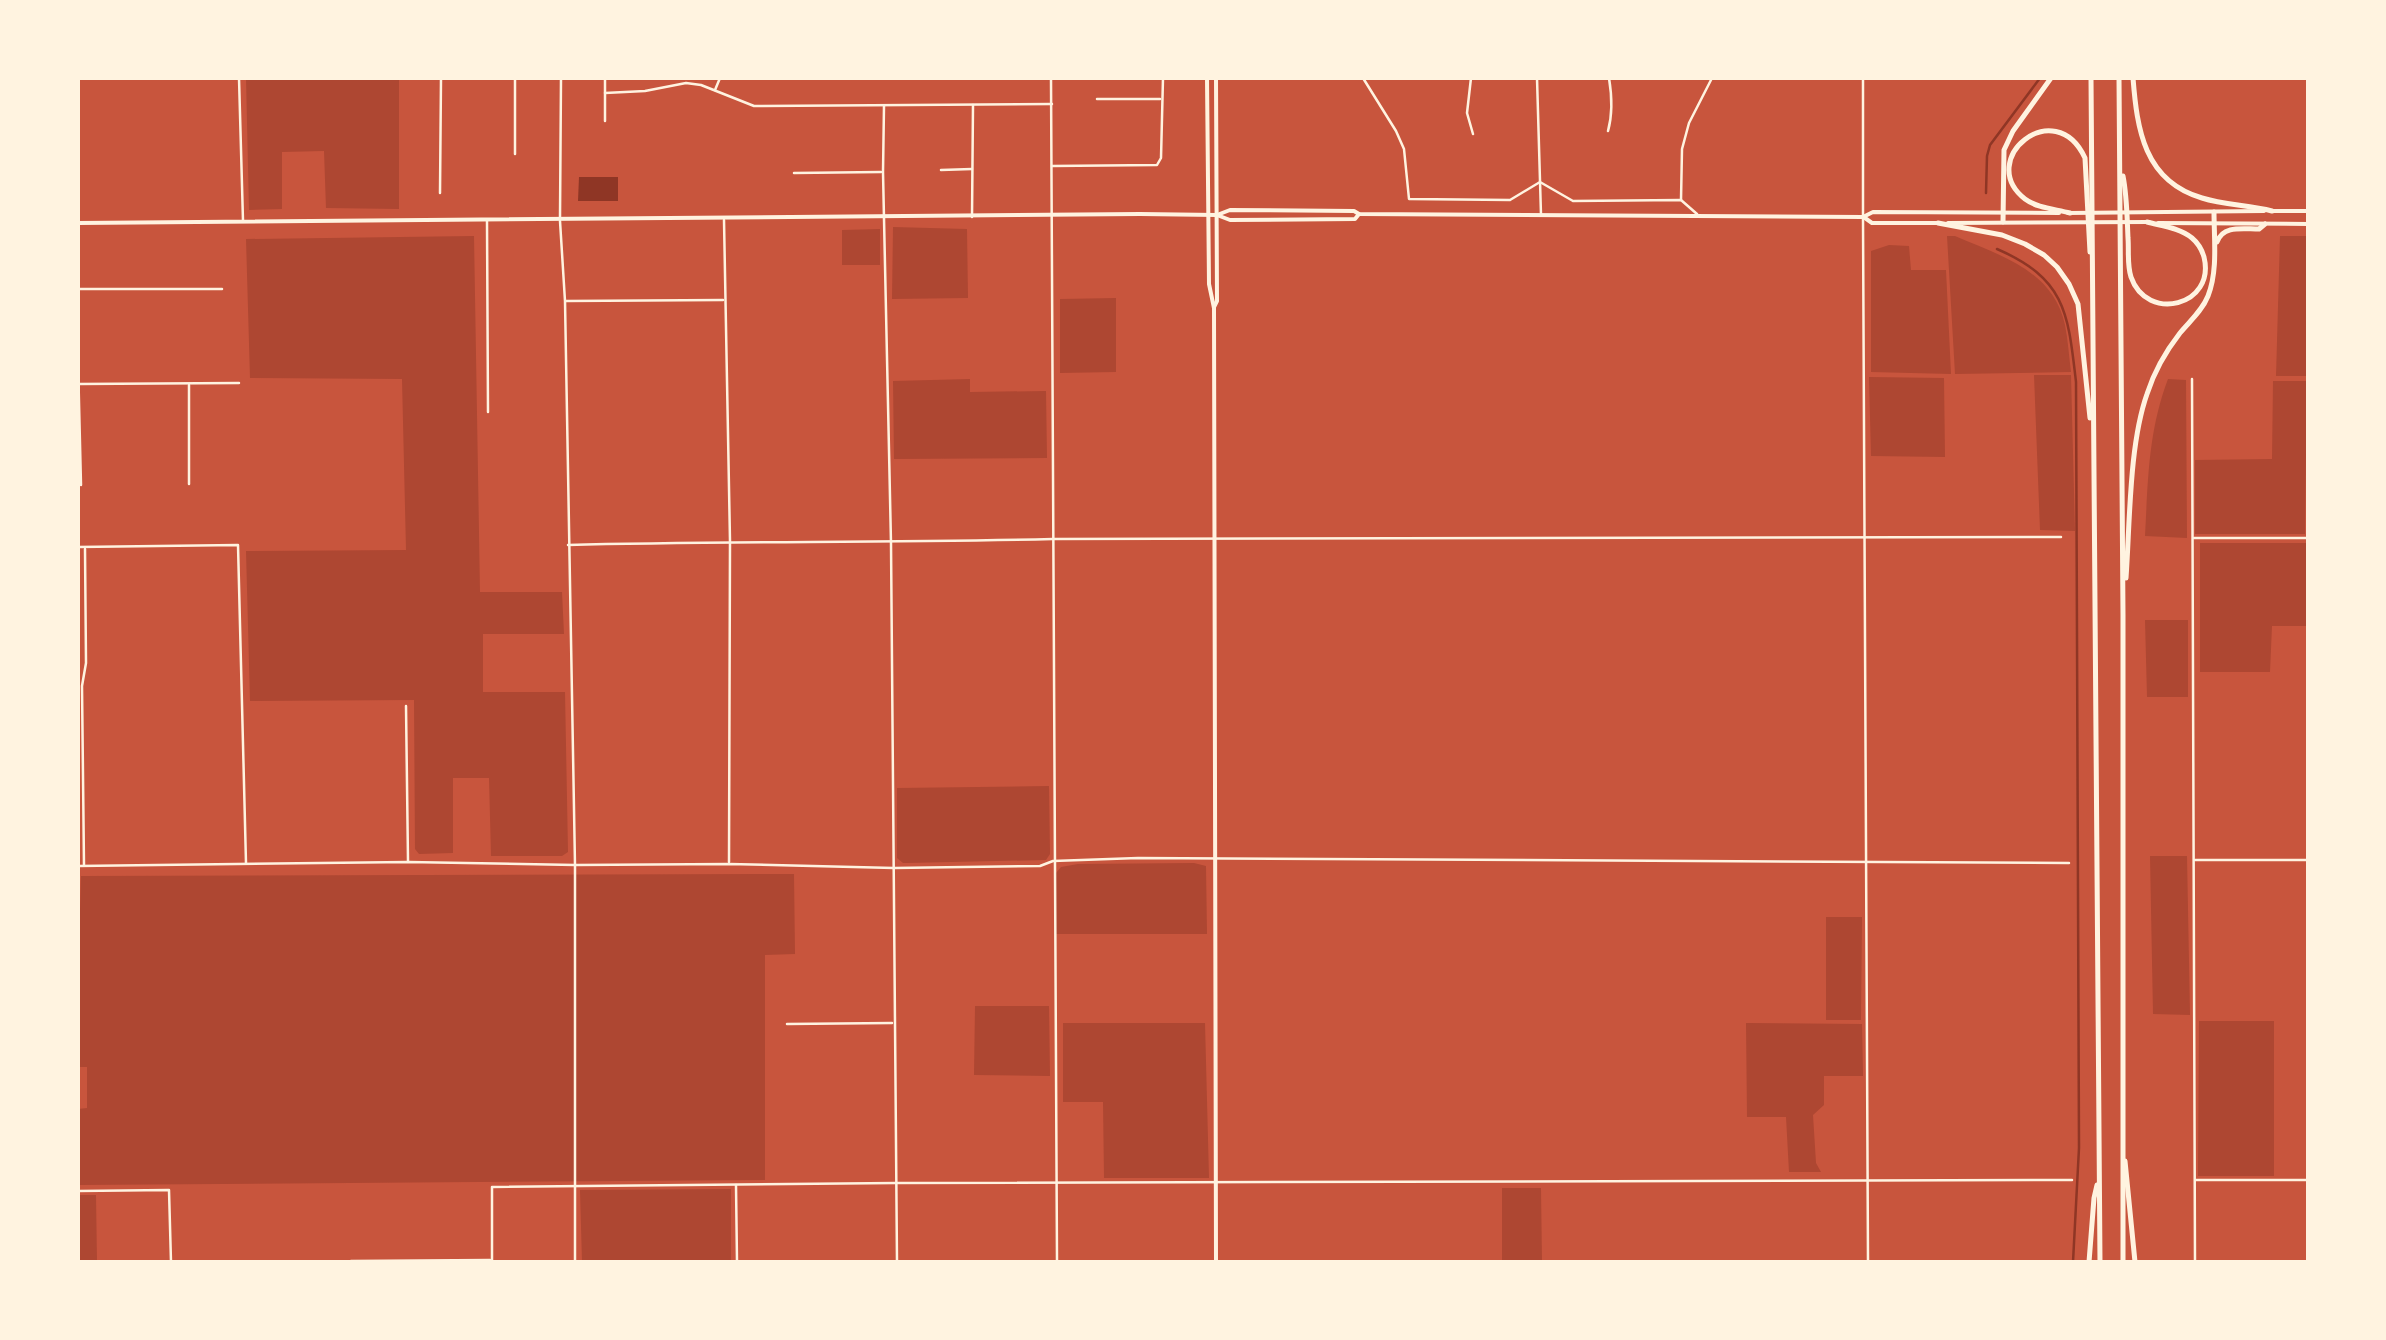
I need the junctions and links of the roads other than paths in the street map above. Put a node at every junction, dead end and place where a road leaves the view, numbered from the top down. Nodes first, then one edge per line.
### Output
1 (239, 78) edge
2 (441, 78) edge
3 (514, 78) edge
4 (562, 78) edge
5 (604, 78) edge
6 (720, 78) edge
7 (1051, 78) edge
8 (1163, 78) edge
9 (1207, 78) edge
10 (1216, 78) edge
11 (1363, 78) edge
12 (1471, 78) edge
13 (1537, 78) edge
14 (1610, 78) edge
15 (1712, 78) edge
16 (1863, 78) edge
17 (2052, 78) edge
18 (2091, 78) edge
19 (2120, 78) edge
20 (2133, 78) edge
21 (715, 90) junction
22 (605, 94) junction
23 (1097, 99) dead end
24 (1162, 99) junction
25 (973, 104) junction
26 (1052, 104) junction
27 (884, 106) junction
28 (605, 121) dead end
29 (1608, 131) dead end
30 (1473, 134) dead end
31 (515, 154) dead end
32 (2120, 163) junction
33 (1052, 166) junction
34 (973, 169) junction
35 (941, 170) dead end
36 (883, 172) junction
37 (794, 174) dead end
38 (1540, 182) junction
39 (440, 192) dead end
40 (1681, 200) junction
41 (2272, 211) junction
42 (2003, 212) junction
43 (2214, 212) junction
44 (2308, 212) edge
45 (2070, 213) junction
46 (1208, 214) junction
47 (1696, 214) junction
48 (1217, 215) junction
49 (1541, 215) junction
50 (1052, 216) junction
51 (884, 217) junction
52 (972, 217) junction
53 (1863, 217) junction
54 (487, 220) junction
55 (560, 220) junction
56 (724, 220) junction
57 (242, 221) junction
58 (2003, 222) junction
59 (2147, 222) junction
60 (78, 223) edge
61 (1938, 223) junction
62 (2214, 223) junction
63 (2266, 224) junction
64 (2308, 224) edge
65 (2214, 255) junction
66 (2093, 270) junction
67 (78, 289) edge
68 (222, 289) dead end
69 (726, 300) junction
70 (564, 301) junction
71 (1214, 308) junction
72 (78, 361) edge
73 (2192, 379) dead end
74 (238, 382) dead end
75 (78, 384) edge
76 (189, 384) junction
77 (488, 412) dead end
78 (79, 431) edge
79 (2093, 448) junction
80 (189, 484) dead end
81 (81, 485) dead end
82 (2061, 537) dead end
83 (1214, 538) junction
84 (1865, 538) junction
85 (2192, 538) junction
86 (2308, 538) edge
87 (1053, 539) junction
88 (730, 541) junction
89 (891, 543) junction
90 (568, 545) junction
91 (78, 547) edge
92 (85, 547) junction
93 (2123, 616) junction
94 (406, 706) dead end
95 (1215, 859) junction
96 (1053, 860) junction
97 (2192, 860) junction
98 (2308, 860) edge
99 (1868, 861) junction
100 (408, 862) junction
101 (2070, 863) dead end
102 (246, 864) junction
103 (729, 864) junction
104 (575, 865) junction
105 (78, 866) edge
106 (84, 866) junction
107 (894, 868) junction
108 (893, 1023) junction
109 (787, 1024) dead end
110 (2122, 1129) junction
111 (2100, 1177) junction
112 (2072, 1180) dead end
113 (2195, 1180) junction
114 (2308, 1180) edge
115 (1216, 1182) junction
116 (1867, 1182) junction
117 (896, 1183) junction
118 (1056, 1183) junction
119 (736, 1185) junction
120 (574, 1186) junction
121 (78, 1191) edge
122 (351, 1260) edge
123 (492, 1261) edge
124 (171, 1262) edge
125 (189, 1262) edge
126 (277, 1262) edge
127 (575, 1262) edge
128 (737, 1262) edge
129 (897, 1262) edge
130 (1056, 1262) edge
131 (1216, 1262) edge
132 (1868, 1262) edge
133 (2089, 1262) edge
134 (2100, 1262) edge
135 (2123, 1262) edge
136 (2135, 1262) edge
137 (2195, 1262) edge

1 - 57 street
2 - 39 street
3 - 31 street
4 - 55 street
5 - 22 street
6 - 21 street
7 - 26 street
8 - 24 street
9 - 46 main road
10 - 48 main road
11 - 38 street
12 - 30 street
13 - 38 street
14 - 29 street
15 - 40 street
16 - 53 street
17 - 42 highway
18 - 66 highway
19 - 32 highway
20 - 41 highway
21 - 22 street
21 - 27 street
22 - 28 street
23 - 24 street
24 - 33 street
25 - 26 street
25 - 27 street
25 - 34 street
26 - 33 street
27 - 36 street
32 - 59 highway
32 - 93 highway
33 - 50 street
34 - 35 street
34 - 52 street
36 - 37 street
36 - 51 street
38 - 40 street
38 - 49 street
40 - 47 street
41 - 43 main road
41 - 44 main road
42 - 45 main road
42 - 53 main road
42 - 58 highway
43 - 45 main road
43 - 62 highway
45 - 66 highway
46 - 48 main road
46 - 50 main road
46 - 71 main road
47 - 49 main road
47 - 53 main road
48 - 49 main road
48 - 71 main road
50 - 52 main road
50 - 87 street
51 - 52 main road
51 - 56 main road
51 - 89 street
53 - 61 main road
53 - 84 street
54 - 55 main road
54 - 57 main road
54 - 77 street
55 - 56 main road
55 - 70 street
56 - 69 street
57 - 60 main road
58 - 59 main road
58 - 61 main road
59 - 62 main road
61 - 79 highway
62 - 63 main road
62 - 65 highway
63 - 64 main road
63 - 65 highway
65 - 93 highway
66 - 79 highway
67 - 68 street
69 - 70 street
69 - 88 street
70 - 90 street
71 - 83 main road
72 - 75 street
73 - 85 street
74 - 76 street
75 - 76 street
75 - 78 street
76 - 80 street
78 - 81 street
79 - 111 highway
82 - 84 street
83 - 84 street
83 - 87 street
83 - 95 main road
84 - 99 street
85 - 86 street
85 - 97 street
87 - 89 street
87 - 96 street
88 - 89 street
88 - 90 street
88 - 103 street
89 - 107 street
90 - 104 street
91 - 92 street
92 - 102 street
92 - 106 street
93 - 110 highway
94 - 100 street
95 - 96 street
95 - 99 street
95 - 115 main road
96 - 107 street
96 - 118 street
97 - 98 street
97 - 113 street
99 - 101 street
99 - 116 street
100 - 102 street
100 - 104 street
102 - 106 street
103 - 104 street
103 - 107 street
104 - 120 street
105 - 106 street
107 - 108 street
108 - 109 street
108 - 117 street
110 - 135 highway
110 - 136 highway
111 - 133 highway
111 - 134 highway
112 - 116 street
113 - 114 street
113 - 137 street
115 - 116 street
115 - 118 street
115 - 131 main road
116 - 132 street
117 - 118 street
117 - 119 street
117 - 129 street
118 - 130 street
119 - 120 street
119 - 128 street
120 - 123 street
120 - 127 street
121 - 124 street
122 - 123 street
125 - 126 street

